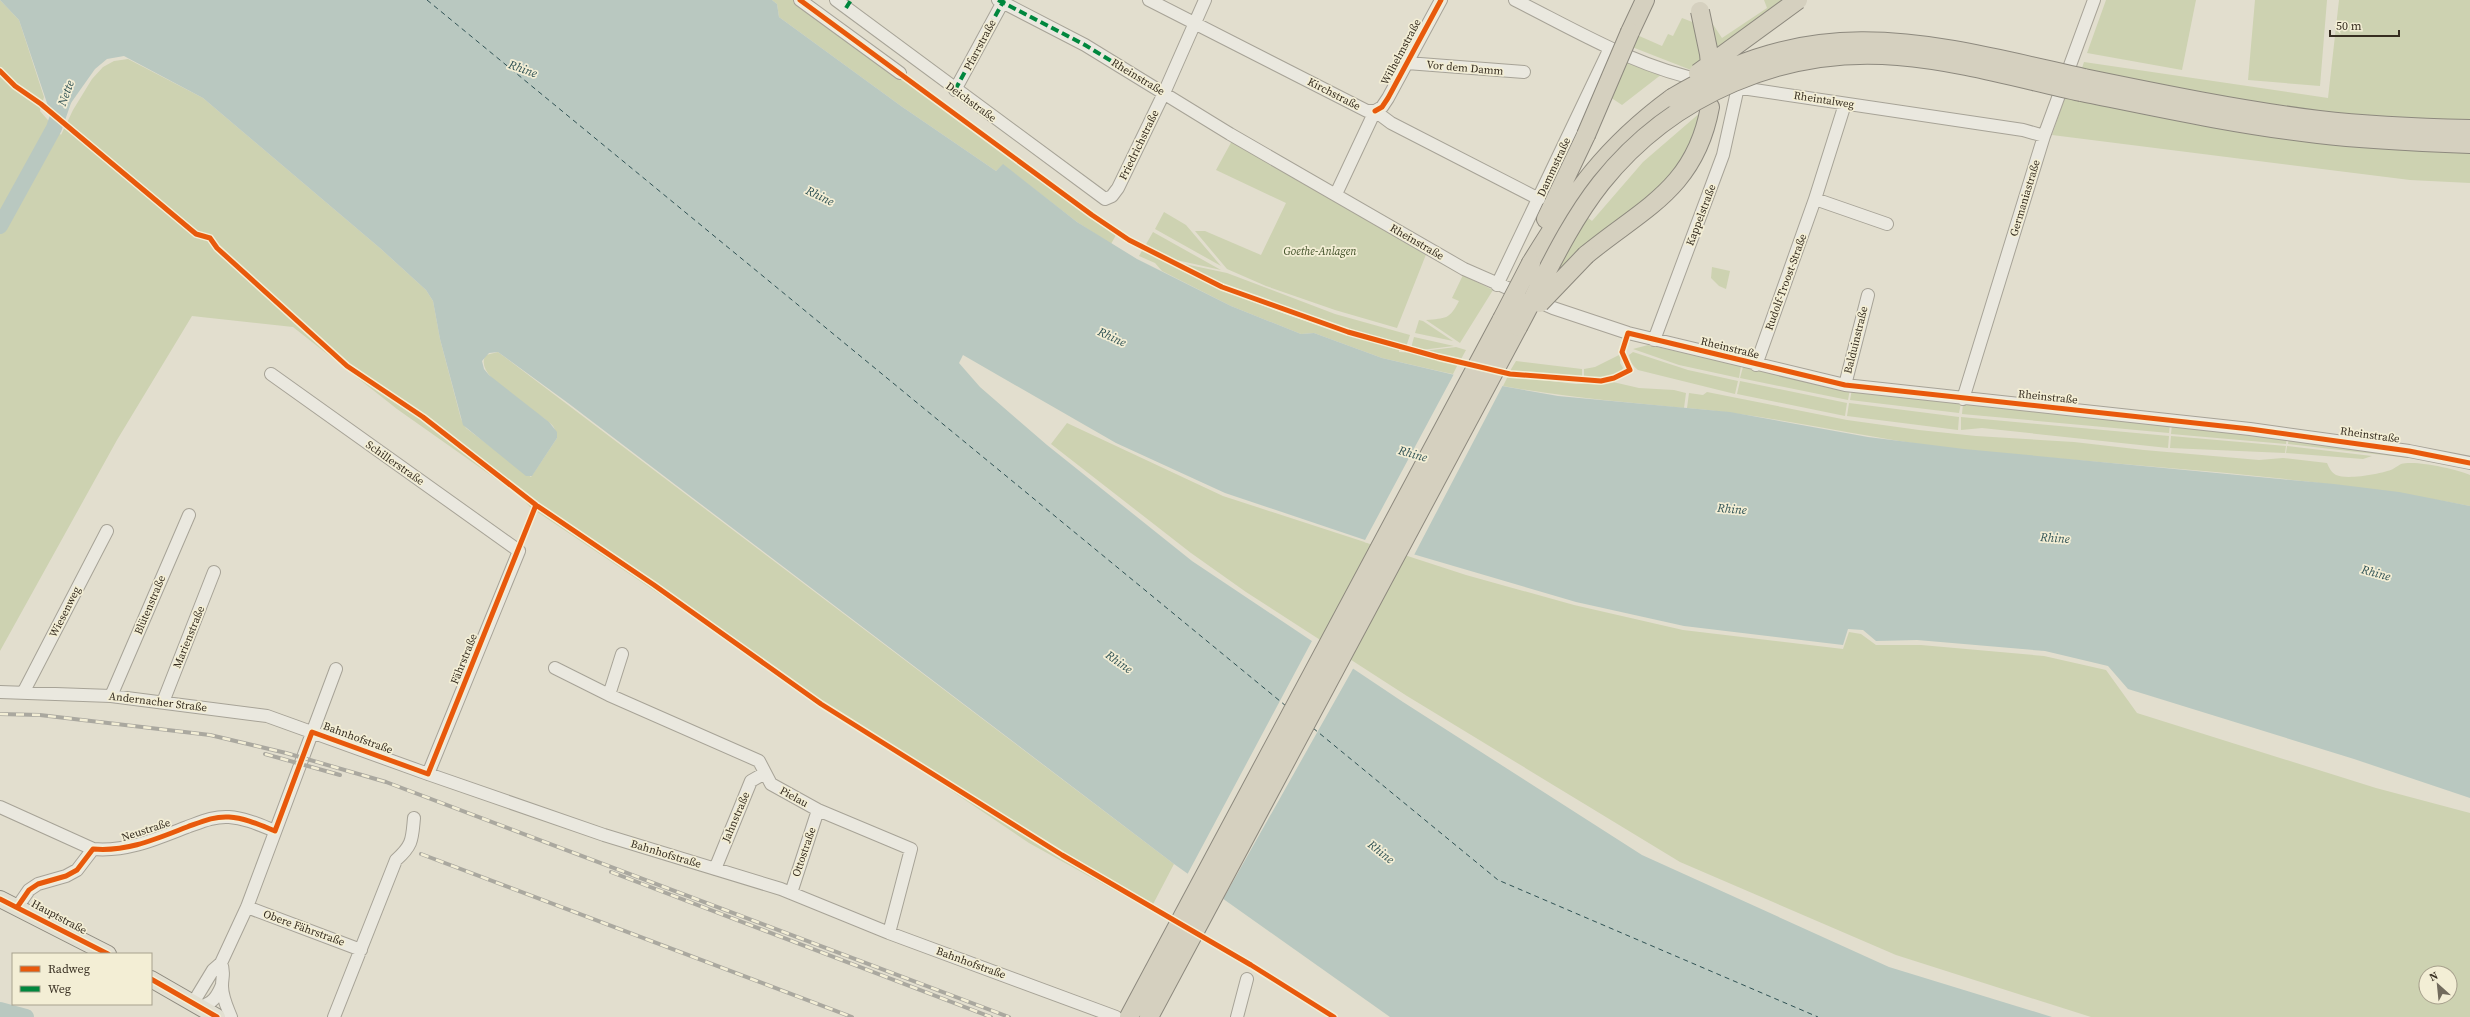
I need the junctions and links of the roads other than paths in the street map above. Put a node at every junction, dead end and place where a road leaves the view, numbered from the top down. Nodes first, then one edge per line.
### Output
1 (800, 0) edge
2 (836, 0) edge
3 (1149, 0) edge
4 (1205, 0) edge
5 (1441, 0) edge
6 (1515, 0) edge
7 (1645, 0) edge
8 (1697, 0) edge
9 (1798, 0) edge
10 (2094, 0) edge
11 (1002, 1) edge
12 (848, 4) edge
13 (1194, 24) junction
14 (1610, 48) junction
15 (1407, 63) junction
16 (1524, 72) dead end
17 (900, 73) dead end
18 (2083, 85) junction
19 (1738, 87) junction
20 (956, 90) junction
21 (1164, 93) junction
22 (1672, 98) junction
23 (1845, 104) junction
24 (1375, 111) junction
25 (2470, 129) edge
26 (2044, 136) junction
27 (2470, 144) edge
28 (1336, 194) junction
29 (1108, 199) joint
30 (1539, 199) junction
31 (1815, 199) junction
32 (1888, 224) dead end
33 (1531, 263) junction
34 (1497, 285) junction
35 (1868, 295) dead end
36 (1518, 327) junction
37 (1654, 340) junction
38 (1756, 365) junction
39 (270, 374) dead end
40 (1845, 385) junction
41 (1963, 398) junction
42 (2470, 463) edge
43 (189, 515) dead end
44 (107, 531) dead end
45 (519, 551) joint
46 (214, 572) dead end
47 (622, 654) dead end
48 (555, 668) dead end
49 (336, 669) dead end
50 (0, 692) edge
51 (23, 692) junction
52 (609, 695) junction
53 (110, 696) junction
54 (163, 702) junction
55 (312, 732) junction
56 (765, 773) junction
57 (428, 774) junction
58 (0, 807) edge
59 (818, 810) junction
60 (414, 818) dead end
61 (275, 831) junction
62 (93, 849) junction
63 (715, 868) junction
64 (790, 893) junction
65 (0, 899) edge
66 (18, 906) junction
67 (247, 907) junction
68 (889, 933) junction
69 (361, 950) junction
70 (106, 953) edge
71 (222, 963) junction
72 (1248, 979) dead end
73 (152, 980) edge
74 (222, 985) junction
75 (197, 1005) junction
76 (217, 1017) edge
77 (231, 1017) edge
78 (334, 1017) edge
79 (1116, 1017) edge
80 (1129, 1017) edge
81 (1149, 1017) edge
82 (1237, 1017) edge

1 - 17 street
2 - 12 street, Deichstraße
3 - 13 street, Kirchstraße
4 - 13 street, Friedrichstraße
5 - 15 street, Wilhelmstraße
6 - 14 street, Rheintalweg
7 - 33 highway, bridge
8 - 36 highway, bridge
9 - 22 highway, bridge
10 - 26 street, Germaniastraße
11 - 20 street, Pfarrstraße
11 - 21 street, Rheinstraße
12 - 20 street, Deichstraße
13 - 21 street, Friedrichstraße
13 - 24 street, Kirchstraße
14 - 19 street, Rheintalweg
14 - 30 street, Dammstraße
15 - 16 street, Vor dem Damm
15 - 24 street, Wilhelmstraße
18 - 22 highway, bridge
18 - 25 highway
18 - 27 highway
18 - 36 highway, bridge
19 - 23 street, Rheintalweg
19 - 37 street, Kappelstraße
20 - 29 street, Deichstraße
21 - 28 street, Rheinstraße
21 - 29 street, Friedrichstraße
22 - 33 highway
23 - 26 street, Rheintalweg
23 - 31 street, Rudolf-Troost-Straße
24 - 28 street, Wilhelmstraße
24 - 30 street, Kirchstraße
26 - 41 street, Germaniastraße
28 - 34 street, Rheinstraße
30 - 34 street, Dammstraße
31 - 32 street
31 - 38 street, Rudolf-Troost-Straße
33 - 80 highway, bridge
34 - 37 street, Rheinstraße
35 - 40 street, Balduinstraße
36 - 81 highway
37 - 38 street, Rheinstraße
38 - 40 street, Rheinstraße
39 - 45 street, Schillerstraße
40 - 41 street, Rheinstraße
41 - 42 street, Rheinstraße
43 - 53 street, Blütenstraße
44 - 51 street, Wiesenweg
45 - 57 street, Fährstraße
46 - 54 street, Marienstraße
47 - 52 street
48 - 52 street, Pielau
49 - 55 street
50 - 51 street, Andernacher Straße
51 - 53 street, Andernacher Straße
52 - 56 street, Pielau
53 - 54 street, Andernacher Straße
54 - 55 street, Andernacher Straße
55 - 57 street, Bahnhofstraße
55 - 61 street, Bahnhofstraße
56 - 59 street, Pielau
56 - 63 street, Jahnstraße
57 - 63 street, Bahnhofstraße
58 - 62 street, Neustraße
59 - 64 street, Ottostraße
59 - 68 street, Pielau
60 - 69 street
61 - 62 street, Neustraße
61 - 67 street, Bahnhofstraße
62 - 66 street
63 - 64 street, Bahnhofstraße
64 - 68 street, Bahnhofstraße
65 - 66 main road, Hauptstraße
66 - 70 main road, Hauptstraße
67 - 69 street, Obere Fährstraße
67 - 71 street, Bahnhofstraße
68 - 79 street, Bahnhofstraße
69 - 78 street
71 - 74 street, Bahnhofstraße
71 - 75 street, Bahnhofstraße
72 - 82 street
73 - 75 main road
74 - 75 street, Bahnhofstraße
74 - 77 street, Bahnhofstraße
75 - 76 main road

